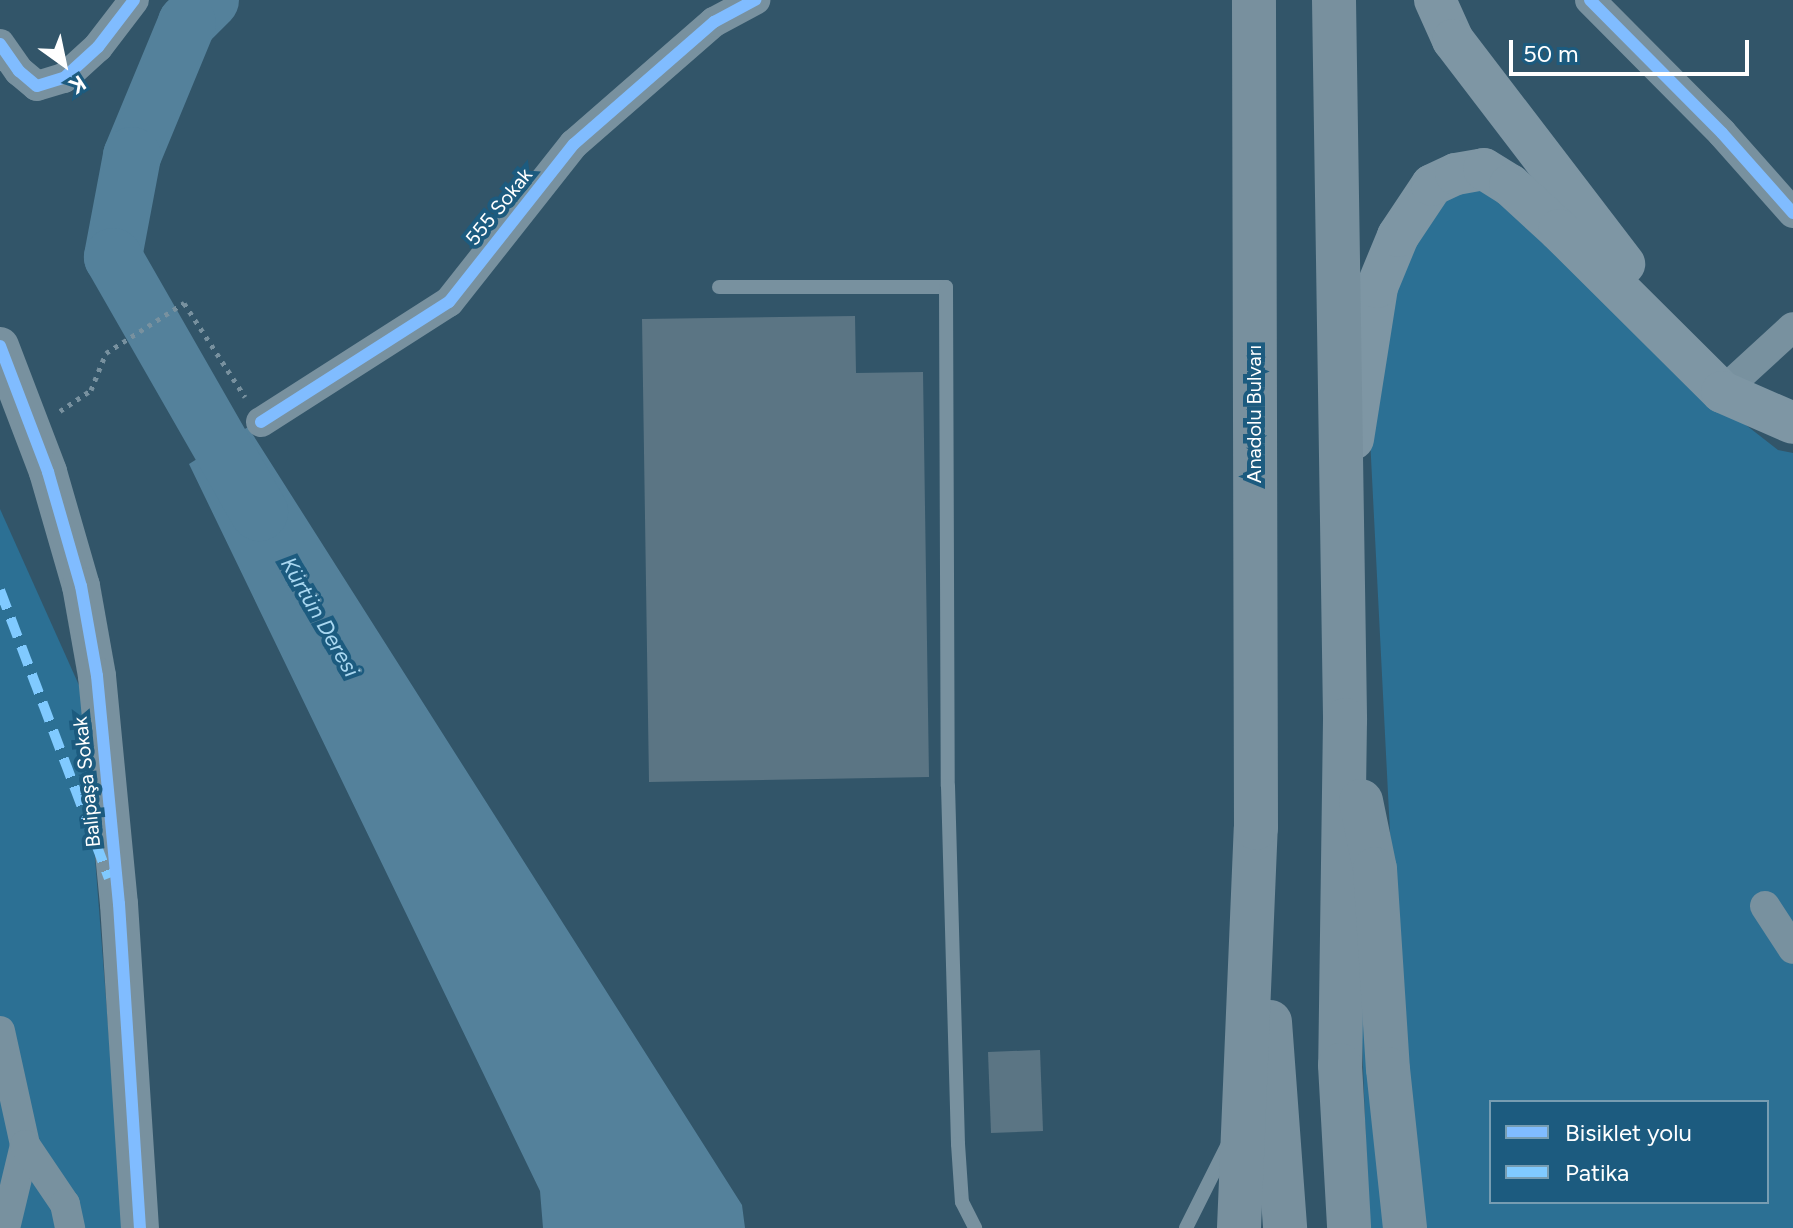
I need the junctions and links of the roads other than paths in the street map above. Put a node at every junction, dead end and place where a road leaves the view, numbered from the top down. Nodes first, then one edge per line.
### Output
1 (134, 0) edge
2 (755, 0) edge
3 (1254, 0) edge
4 (1334, 0) edge
5 (1435, 0) edge
6 (1590, 0) edge
7 (707, 11) edge
8 (0, 44) edge
9 (1793, 213) edge
10 (719, 287) dead end
11 (1793, 327) edge
12 (0, 346) edge
13 (1722, 392) junction
14 (261, 422) road end
15 (1793, 423) edge
16 (1341, 507) junction
17 (1345, 720) junction
18 (1256, 828) junction
19 (1765, 906) dead end
20 (1793, 949) edge
21 (0, 1031) edge
22 (1242, 1115) junction
23 (25, 1145) junction
24 (5, 1228) edge
25 (70, 1228) edge
26 (140, 1228) edge
27 (975, 1228) edge
28 (1186, 1228) edge
29 (1239, 1228) edge
30 (1285, 1228) edge
31 (1349, 1228) edge
32 (1405, 1228) edge

1 - 8 street
2 - 7 street, 555 Sokak
3 - 18 highway, Anadolu Bulvarı
4 - 16 highway
5 - 13 main road
6 - 9 street
7 - 14 street, 555 Sokak
10 - 27 lane
11 - 13 street
12 - 26 street, Balipaşa Sokak
13 - 15 main road
13 - 16 main road
16 - 17 highway
17 - 31 highway
17 - 32 highway
18 - 22 highway
18 - 30 highway
19 - 20 street
21 - 23 street
22 - 28 lane
22 - 29 highway
23 - 24 street
23 - 25 street

